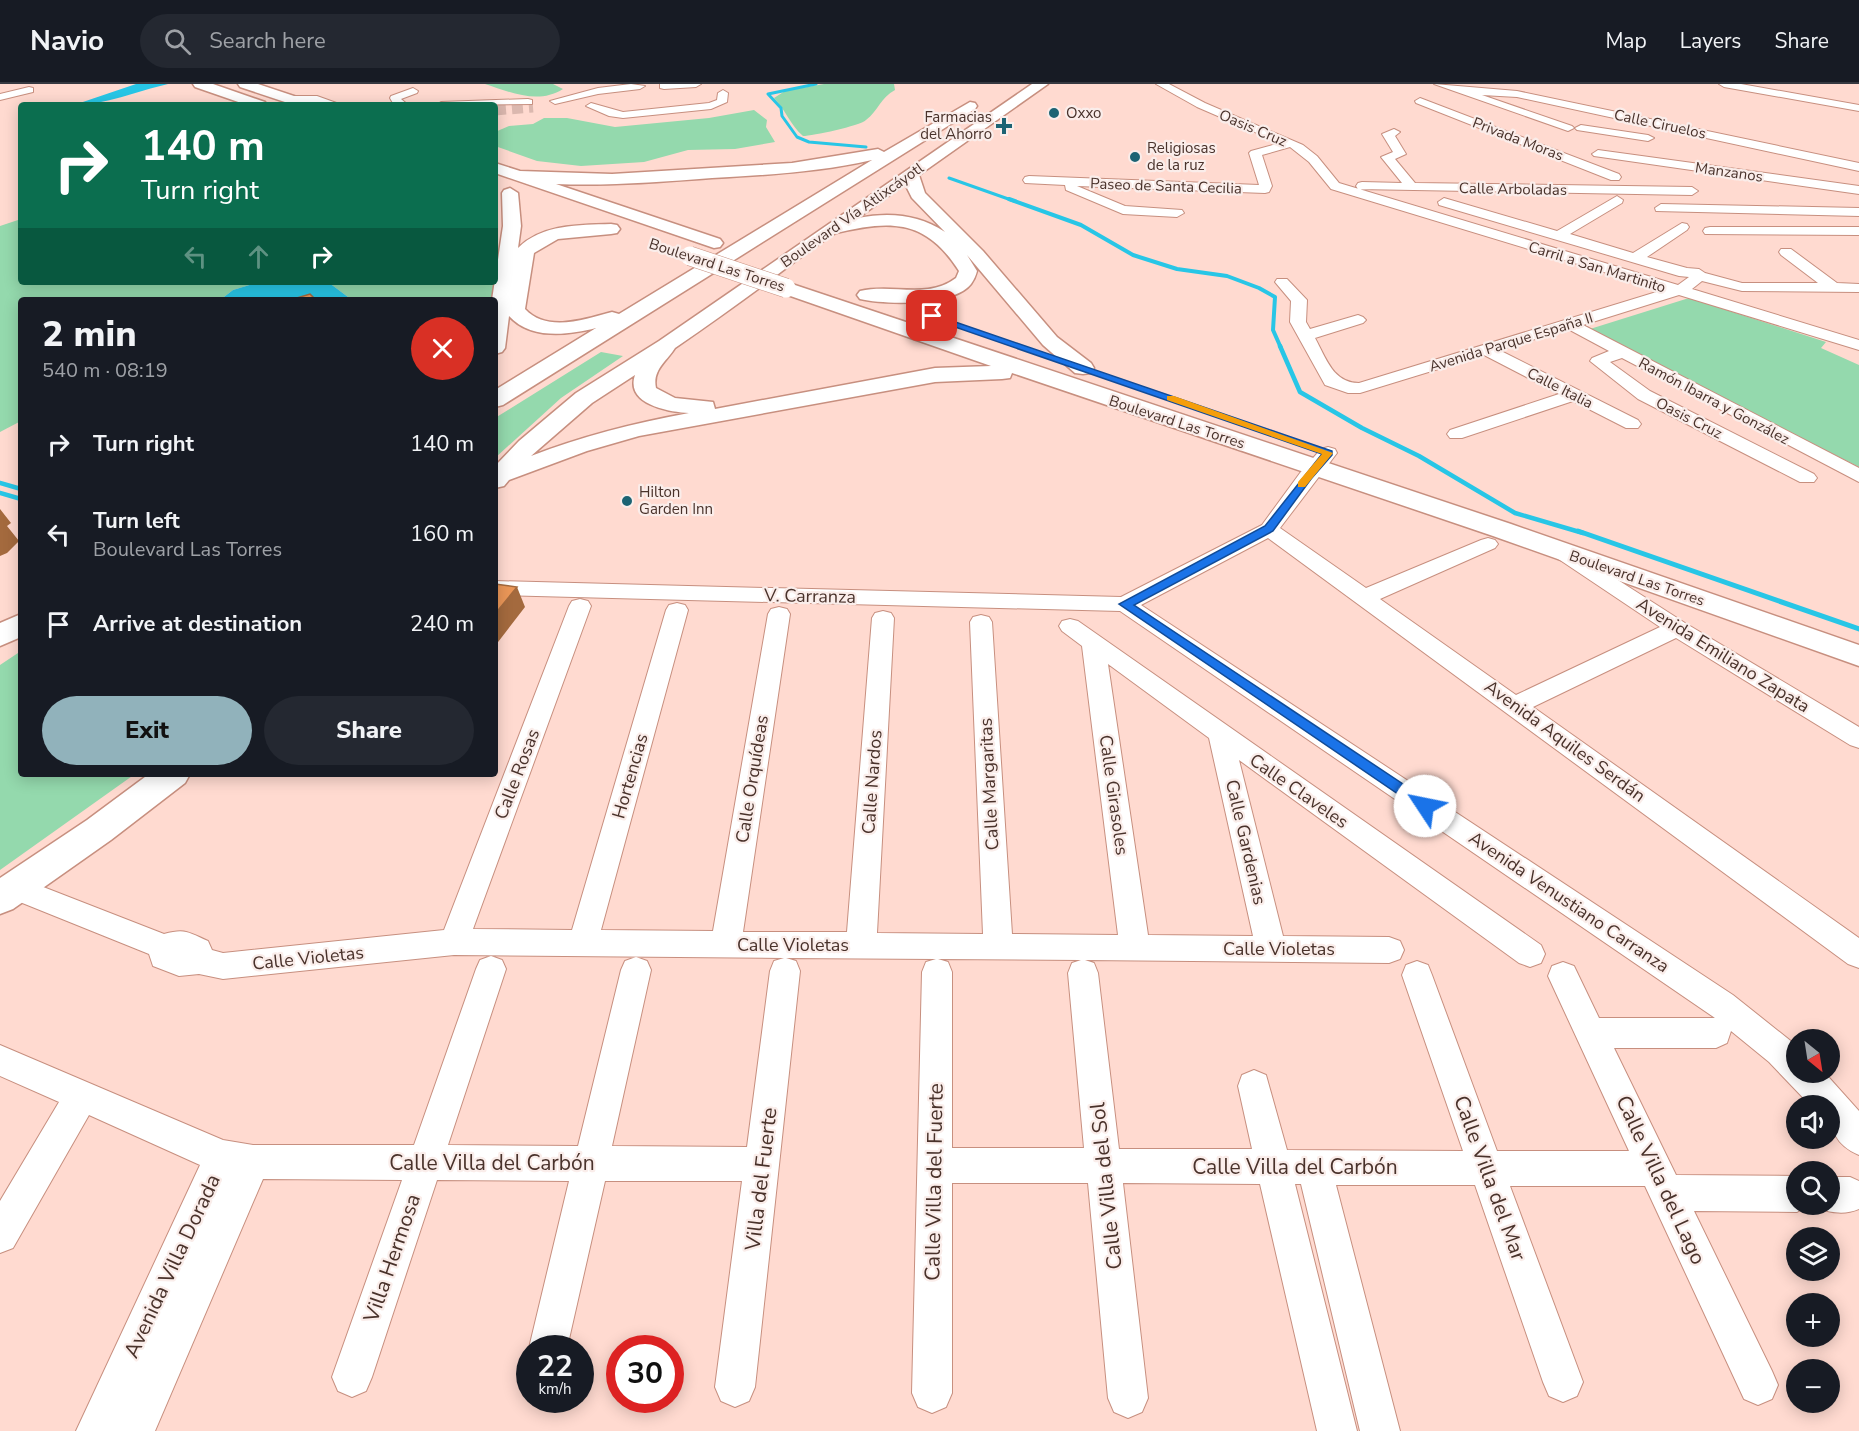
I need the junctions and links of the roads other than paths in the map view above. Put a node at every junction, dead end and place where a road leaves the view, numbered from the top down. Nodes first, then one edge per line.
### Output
1 (18, 84) edge
2 (200, 84) edge
3 (245, 84) edge
4 (623, 84) edge
5 (696, 84) edge
6 (1041, 84) edge
7 (1161, 84) edge
8 (1439, 84) edge
9 (1724, 84) edge
10 (1743, 84) edge
11 (413, 91) dead end
12 (1460, 91) junction
13 (1836, 91) dead end
14 (653, 92) edge
15 (723, 93) dead end
16 (0, 96) edge
17 (1817, 96) junction
18 (289, 99) junction
19 (979, 100) dead end
20 (1420, 101) dead end
21 (252, 102) edge
22 (298, 102) edge
23 (327, 102) edge
24 (397, 102) edge
25 (464, 102) edge
26 (538, 103) junction
27 (591, 106) dead end
28 (1859, 106) edge
29 (500, 108) edge
30 (1576, 129) junction
31 (1394, 132) dead end
32 (1660, 139) dead end
33 (1683, 142) dead end
34 (1290, 144) junction
35 (906, 146) junction
36 (1598, 154) junction
37 (1812, 158) junction
38 (1859, 167) edge
39 (498, 172) edge
40 (911, 173) junction
41 (1029, 180) dead end
42 (1059, 182) junction
43 (508, 186) edge
44 (1335, 186) junction
45 (1412, 187) junction
46 (1620, 187) junction
47 (1859, 190) edge
48 (1660, 191) junction
49 (1675, 191) junction
50 (1692, 191) dead end
51 (1525, 193) dead end
52 (533, 201) dead end
53 (1444, 202) dead end
54 (1658, 208) dead end
55 (1703, 209) junction
56 (1720, 209) junction
57 (802, 211) junction
58 (622, 212) junction
59 (1859, 212) edge
60 (566, 213) dead end
61 (1178, 213) dead end
62 (1485, 214) junction
63 (1682, 227) dead end
64 (1757, 230) junction
65 (1773, 230) junction
66 (1710, 231) dead end
67 (1859, 231) edge
68 (1560, 236) junction
69 (820, 239) junction
70 (1786, 252) dead end
71 (684, 254) dead end
72 (1635, 258) junction
73 (1692, 275) junction
74 (796, 278) junction
75 (1282, 282) dead end
76 (1834, 288) junction
77 (1859, 288) edge
78 (1674, 290) junction
79 (867, 294) junction
80 (648, 307) junction
81 (1358, 320) dead end
82 (886, 323) junction
83 (1570, 324) junction
84 (498, 328) edge
85 (1305, 336) junction
86 (666, 345) junction
87 (1859, 345) edge
88 (1488, 351) junction
89 (1622, 352) junction
90 (1083, 368) junction
91 (1058, 382) junction
92 (1573, 395) junction
93 (498, 398) edge
94 (1632, 424) dead end
95 (1456, 435) dead end
96 (1322, 460) junction
97 (1859, 476) edge
98 (1807, 478) dead end
99 (498, 479) edge
100 (1269, 529) junction
101 (1488, 544) dead end
102 (1558, 550) junction
103 (498, 588) edge
104 (1365, 597) junction
105 (1125, 604) junction
106 (580, 606) dead end
107 (677, 610) dead end
108 (779, 614) dead end
109 (883, 618) dead end
110 (981, 622) dead end
111 (18, 626) edge
112 (1070, 626) dead end
113 (1677, 628) junction
114 (1859, 633) edge
115 (0, 636) edge
116 (1093, 643) junction
117 (1859, 656) edge
118 (1516, 705) junction
119 (1221, 736) junction
120 (1859, 739) edge
121 (169, 777) edge
122 (8, 893) edge
123 (454, 942) junction
124 (583, 943) junction
125 (726, 944) junction
126 (861, 945) junction
127 (998, 946) junction
128 (1135, 948) junction
129 (1270, 948) junction
130 (1389, 950) dead end
131 (1530, 954) dead end
132 (1859, 955) edge
133 (491, 969) dead end
134 (636, 970) dead end
135 (786, 971) dead end
136 (938, 972) dead end
137 (1083, 973) dead end
138 (1417, 975) dead end
139 (1563, 976) dead end
140 (1591, 1033) junction
141 (1716, 1033) dead end
142 (1786, 1057) edge
143 (0, 1060) edge
144 (1812, 1083) edge
145 (1254, 1086) dead end
146 (82, 1095) junction
147 (1859, 1138) edge
148 (238, 1159) junction
149 (425, 1162) junction
150 (591, 1164) junction
151 (762, 1164) junction
152 (933, 1165) junction
153 (1104, 1166) junction
154 (1273, 1167) junction
155 (1314, 1167) junction
156 (1487, 1168) junction
157 (1661, 1181) junction
158 (1786, 1193) edge
159 (0, 1235) edge
160 (551, 1335) edge
161 (352, 1377) dead end
162 (1563, 1382) dead end
163 (1758, 1385) dead end
164 (735, 1387) dead end
165 (932, 1393) dead end
166 (1128, 1398) dead end
167 (96, 1431) edge
168 (134, 1431) edge
169 (1337, 1431) edge
170 (1380, 1431) edge

1 - 16 street
2 - 21 main road
3 - 18 main road
4 - 26 street
5 - 14 street
6 - 40 main road, Boulevard Vía Atlixcáyotl
7 - 34 street, Oasis Cruz
8 - 12 street
9 - 17 street
10 - 17 street
11 - 24 street
12 - 30 street
12 - 37 street, Calle Ciruelos
13 - 17 street
14 - 15 street
14 - 26 street
14 - 27 street
17 - 28 street
18 - 22 main road
18 - 23 street
19 - 35 main road, Boulevard Vía Atlixcáyotl
20 - 46 street, Privada Moras
25 - 26 street
26 - 29 street
30 - 32 street
30 - 36 street
31 - 45 street
33 - 37 street
34 - 42 street, Paseo de Santa Cecilia
34 - 44 street, Oasis Cruz
35 - 43 main road
35 - 57 main road, Boulevard Vía Atlixcáyotl
36 - 46 street
36 - 47 street, Manzanos
37 - 38 street, Calle Ciruelos
39 - 43 main road, Boulevard Las Torres
40 - 69 main road, Boulevard Vía Atlixcáyotl
40 - 90 main road
41 - 42 street, Paseo de Santa Cecilia
42 - 61 street
43 - 52 main road, Boulevard Las Torres
43 - 58 main road, Boulevard Las Torres
43 - 84 main road
44 - 45 street, Calle Arboladas
44 - 78 street, Carril a San Martinito
45 - 46 street, Calle Arboladas
46 - 48 street, Calle Arboladas
46 - 68 street
48 - 49 street, Calle Arboladas
48 - 55 street
49 - 50 street, Calle Arboladas
49 - 56 street
51 - 62 street
53 - 62 street
54 - 55 street
55 - 56 street
55 - 64 street
56 - 59 street
56 - 65 street
57 - 58 main road
57 - 80 main road, Boulevard Vía Atlixcáyotl
58 - 74 main road, Boulevard Las Torres
60 - 80 main road
62 - 68 street
63 - 72 street
64 - 65 street
64 - 66 street
65 - 67 street
68 - 72 street
69 - 79 main road
69 - 86 main road, Boulevard Vía Atlixcáyotl
70 - 76 street
71 - 74 main road, Boulevard Las Torres, bridge
72 - 73 street
73 - 76 street
73 - 78 street, Avenida Parque España II
74 - 79 main road, Boulevard Las Torres
74 - 82 main road, Boulevard Las Torres
75 - 85 street
76 - 77 street
78 - 83 street, Avenida Parque España II
78 - 87 street, Carril a San Martinito
79 - 90 main road, Boulevard Las Torres
80 - 93 main road, Boulevard Vía Atlixcáyotl
81 - 85 street
82 - 86 main road
82 - 91 main road, Boulevard Las Torres
83 - 88 street, Avenida Parque España II
83 - 89 street, Ramón Ibarra y González
85 - 88 street, Avenida Parque España II
86 - 99 main road, Boulevard Vía Atlixcáyotl
88 - 92 street, Calle Italia
89 - 97 street, Ramón Ibarra y González
89 - 98 street, Oasis Cruz
90 - 96 main road, Boulevard Las Torres
91 - 96 main road, Boulevard Las Torres
91 - 99 main road
92 - 94 street, Calle Italia
92 - 95 street
96 - 100 street
96 - 102 main road, Boulevard Las Torres
96 - 114 main road, Boulevard Las Torres
100 - 104 street, Avenida Aquiles Serdán
100 - 105 street
101 - 104 street
102 - 113 street, Avenida Emiliano Zapata
102 - 117 main road, Boulevard Las Torres
103 - 105 street, V. Carranza
104 - 118 street, Avenida Aquiles Serdán
105 - 142 street, Avenida Venustiano Carranza
106 - 123 street, Calle Rosas
107 - 124 street, Hortencias
108 - 125 street, Calle Orquídeas
109 - 126 street, Calle Nardos
110 - 127 street, Calle Margaritas
111 - 115 main road
112 - 116 street, Calle Claveles
113 - 118 street
113 - 120 street, Avenida Emiliano Zapata
116 - 119 street, Calle Claveles
116 - 128 street, Calle Girasoles
118 - 132 street, Avenida Aquiles Serdán
119 - 129 street, Calle Gardenias
119 - 131 street, Calle Claveles
121 - 122 main road
122 - 123 street, Calle Violetas
123 - 124 street, Calle Violetas
124 - 125 street, Calle Violetas
125 - 126 street, Calle Violetas
126 - 127 street, Calle Violetas
127 - 128 street, Calle Violetas
128 - 129 street, Calle Violetas
129 - 130 street, Calle Violetas
133 - 149 street, Villa Hermosa
134 - 150 street
135 - 151 street, Villa del Fuerte
136 - 152 street, Calle Villa del Fuerte
137 - 153 street, Calle Villa del Sol
138 - 156 street, Calle Villa del Mar
139 - 140 street, Calle Villa del Lago
140 - 141 street
140 - 157 street, Calle Villa del Lago
143 - 146 street, Avenida Villa Dorada
144 - 147 street
145 - 154 street
146 - 148 street, Avenida Villa Dorada
146 - 159 street
148 - 149 street, Calle Villa del Carbón
148 - 167 street, Avenida Villa Dorada
148 - 168 street, Avenida Villa Dorada
149 - 150 street, Calle Villa del Carbón
149 - 161 street, Villa Hermosa
150 - 151 street, Calle Villa del Carbón
150 - 160 street
151 - 164 street, Villa del Fuerte
152 - 153 street, Calle Villa del Carbón
152 - 165 street, Calle Villa del Fuerte
153 - 154 street, Calle Villa del Carbón
153 - 166 street, Calle Villa del Sol
154 - 155 street, Calle Villa del Carbón
154 - 169 street
155 - 156 street, Calle Villa del Carbón
155 - 170 street
156 - 157 street, Calle Villa del Carbón
156 - 162 street, Calle Villa del Mar
157 - 158 street, Calle Villa del Carbón
157 - 163 street, Calle Villa del Lago

